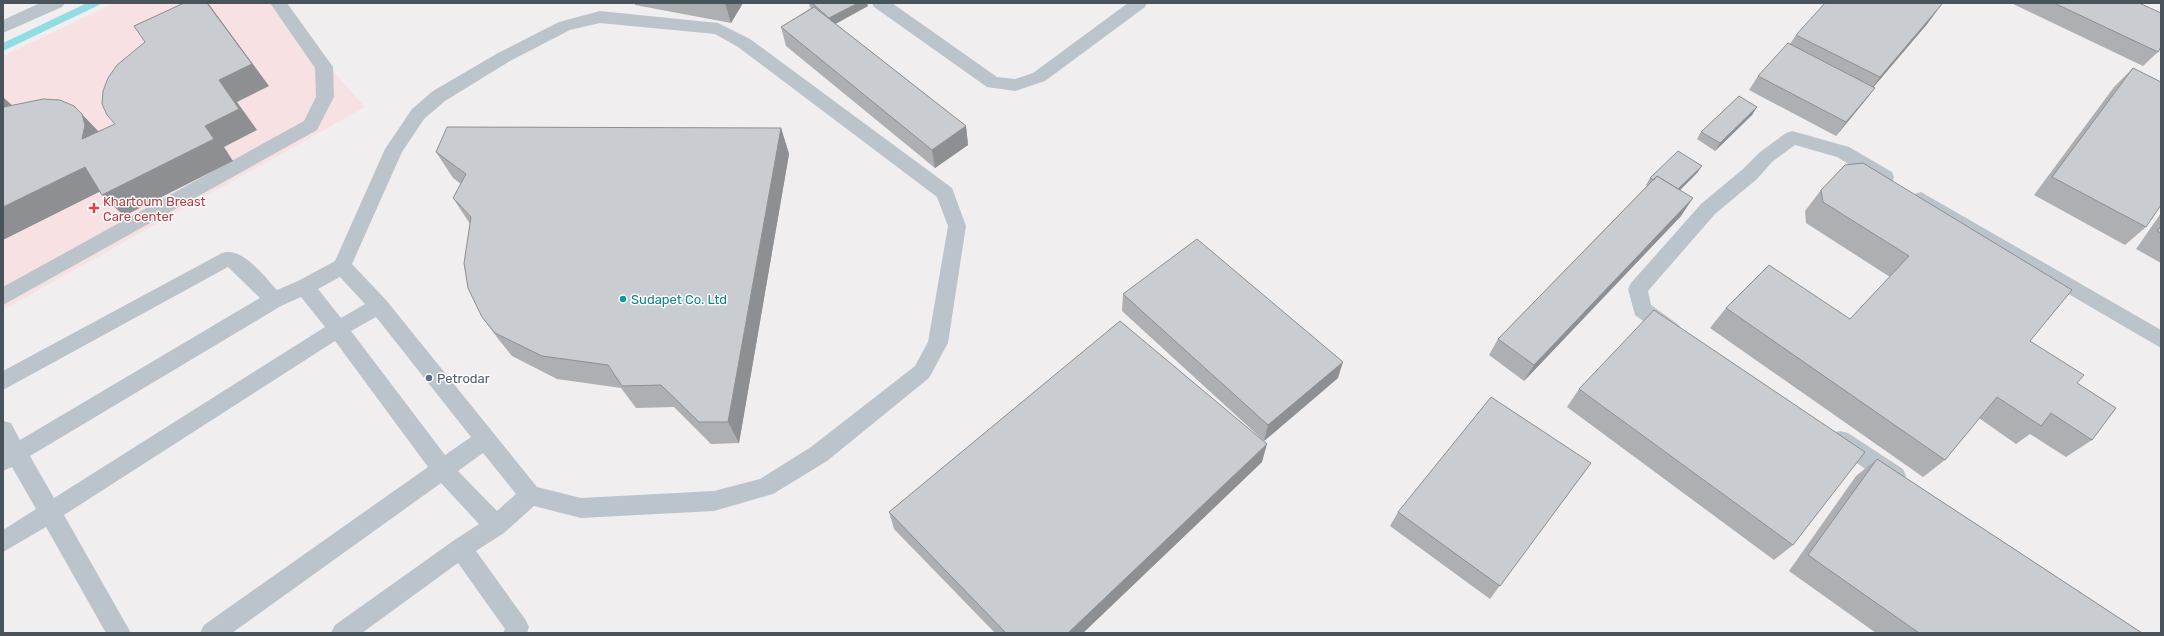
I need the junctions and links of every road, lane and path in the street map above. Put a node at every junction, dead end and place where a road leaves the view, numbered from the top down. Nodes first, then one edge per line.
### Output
1 (56, 3) edge
2 (278, 3) edge
3 (880, 3) edge
4 (1139, 3) edge
5 (3, 27) edge
6 (342, 266) junction
7 (305, 287) junction
8 (3, 297) edge
9 (274, 300) junction
10 (379, 306) junction
11 (338, 329) junction
12 (2161, 340) edge
13 (1692, 344) edge
14 (3, 381) edge
15 (3, 430) edge
16 (1826, 431) edge
17 (484, 440) junction
18 (9, 457) edge
19 (443, 470) junction
20 (1912, 488) edge
21 (530, 495) junction
22 (49, 513) junction
23 (496, 526) junction
24 (3, 542) edge
25 (461, 548) junction
26 (118, 633) edge
27 (212, 633) edge
28 (343, 633) edge
29 (515, 633) edge

1 - 5 street
2 - 8 lane
3 - 4 lane
6 - 7 lane
6 - 10 lane
6 - 21 lane
7 - 9 lane
7 - 11 lane
9 - 14 lane
9 - 18 lane
10 - 11 lane
10 - 17 lane
11 - 19 lane
11 - 22 lane
12 - 13 lane
15 - 18 lane
16 - 20 lane
17 - 19 lane
17 - 21 lane
18 - 22 lane
19 - 23 lane
19 - 27 lane
21 - 23 lane
22 - 24 lane
22 - 26 lane
23 - 25 lane
25 - 28 lane
25 - 29 lane

